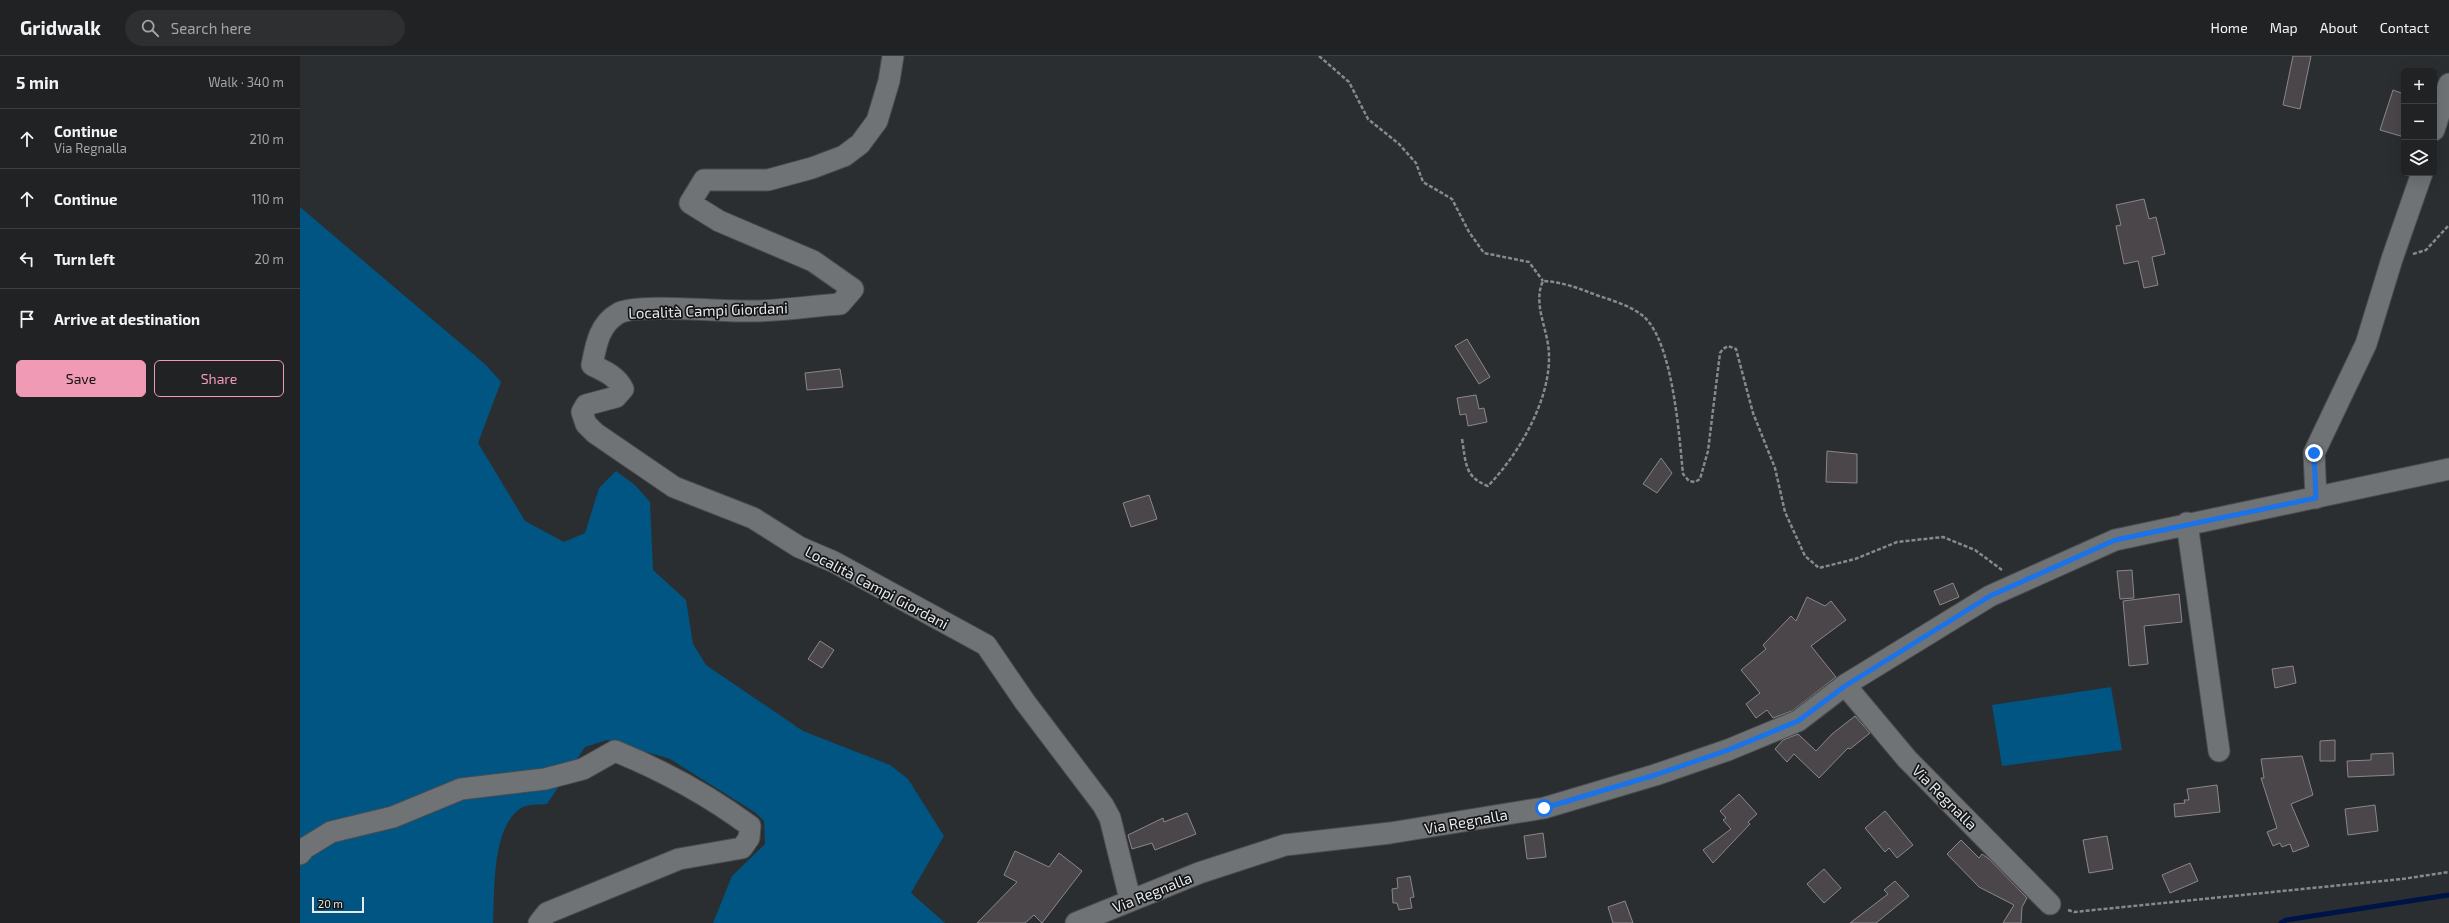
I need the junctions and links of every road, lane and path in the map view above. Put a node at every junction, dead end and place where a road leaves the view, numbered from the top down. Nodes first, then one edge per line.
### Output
1 (893, 56) edge
2 (1319, 56) edge
3 (2449, 84) edge
4 (2437, 121) edge
5 (2421, 176) edge
6 (2449, 225) edge
7 (2392, 259) junction
8 (1543, 281) junction
9 (1462, 439) dead end
10 (2449, 469) edge
11 (2316, 498) junction
12 (2188, 524) junction
13 (2036, 576) junction
14 (1845, 686) junction
15 (2219, 751) dead end
16 (300, 854) edge
17 (2449, 872) edge
18 (1130, 899) junction
19 (2050, 904) joint
20 (539, 923) edge
21 (1076, 923) edge

1 - 18 street, Località Campi Giordani
2 - 8 path
3 - 4 street
5 - 7 street
6 - 7 path
7 - 11 street
8 - 9 path
8 - 13 path
10 - 11 street, Via Regnalla
11 - 12 street, Via Regnalla
12 - 13 street, Via Regnalla
12 - 15 street
13 - 14 street, Via Regnalla
14 - 18 street, Via Regnalla
14 - 19 street, Via Regnalla
16 - 20 street
17 - 19 path
18 - 21 street, Via Regnalla

